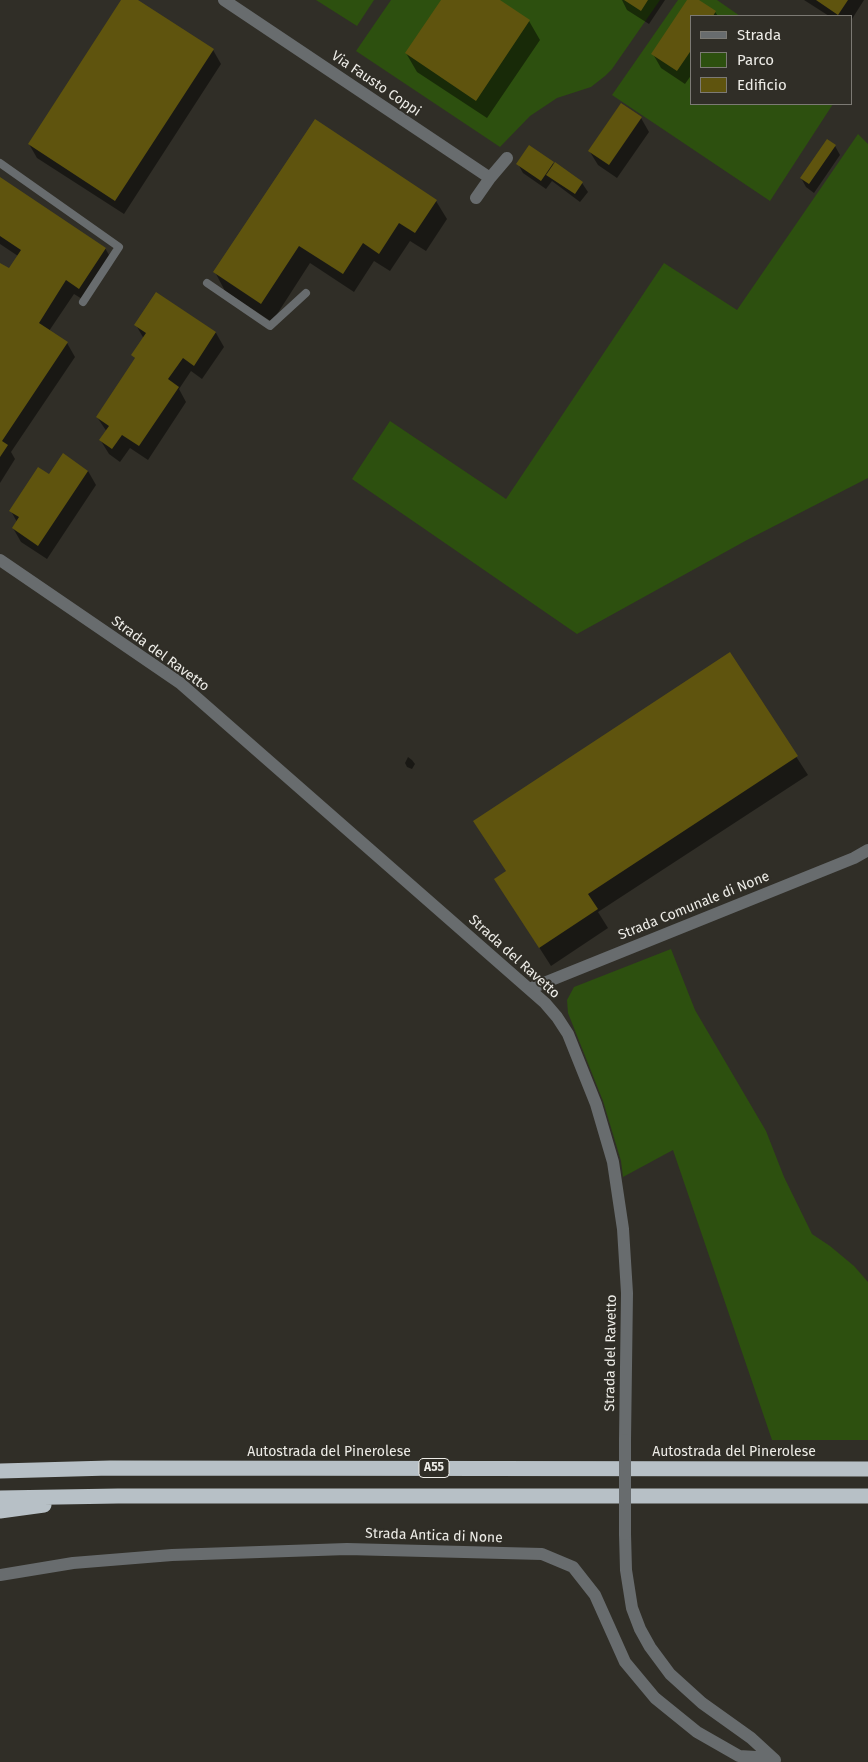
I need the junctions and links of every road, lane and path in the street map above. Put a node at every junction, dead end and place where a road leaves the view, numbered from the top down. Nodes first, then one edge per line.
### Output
1 (224, 0) edge
2 (507, 158) dead end
3 (0, 163) edge
4 (490, 178) junction
5 (476, 198) dead end
6 (207, 283) dead end
7 (306, 293) dead end
8 (83, 302) dead end
9 (0, 560) edge
10 (868, 850) edge
11 (529, 989) junction
12 (868, 1469) edge
13 (0, 1470) edge
14 (118, 1496) junction
15 (868, 1496) edge
16 (0, 1498) edge
17 (0, 1511) edge
18 (0, 1575) edge
19 (774, 1760) edge

1 - 4 street, Via Fausto Coppi
2 - 4 street
3 - 8 lane
4 - 5 street
6 - 7 lane
9 - 11 street, Strada del Ravetto
10 - 11 street, Strada Comunale di None
11 - 19 street, Strada del Ravetto, bridge
12 - 13 highway, Autostrada del Pinerolese / A55
14 - 15 highway, A55
14 - 16 highway, A55
14 - 17 highway
18 - 19 street, Strada Antica di None

